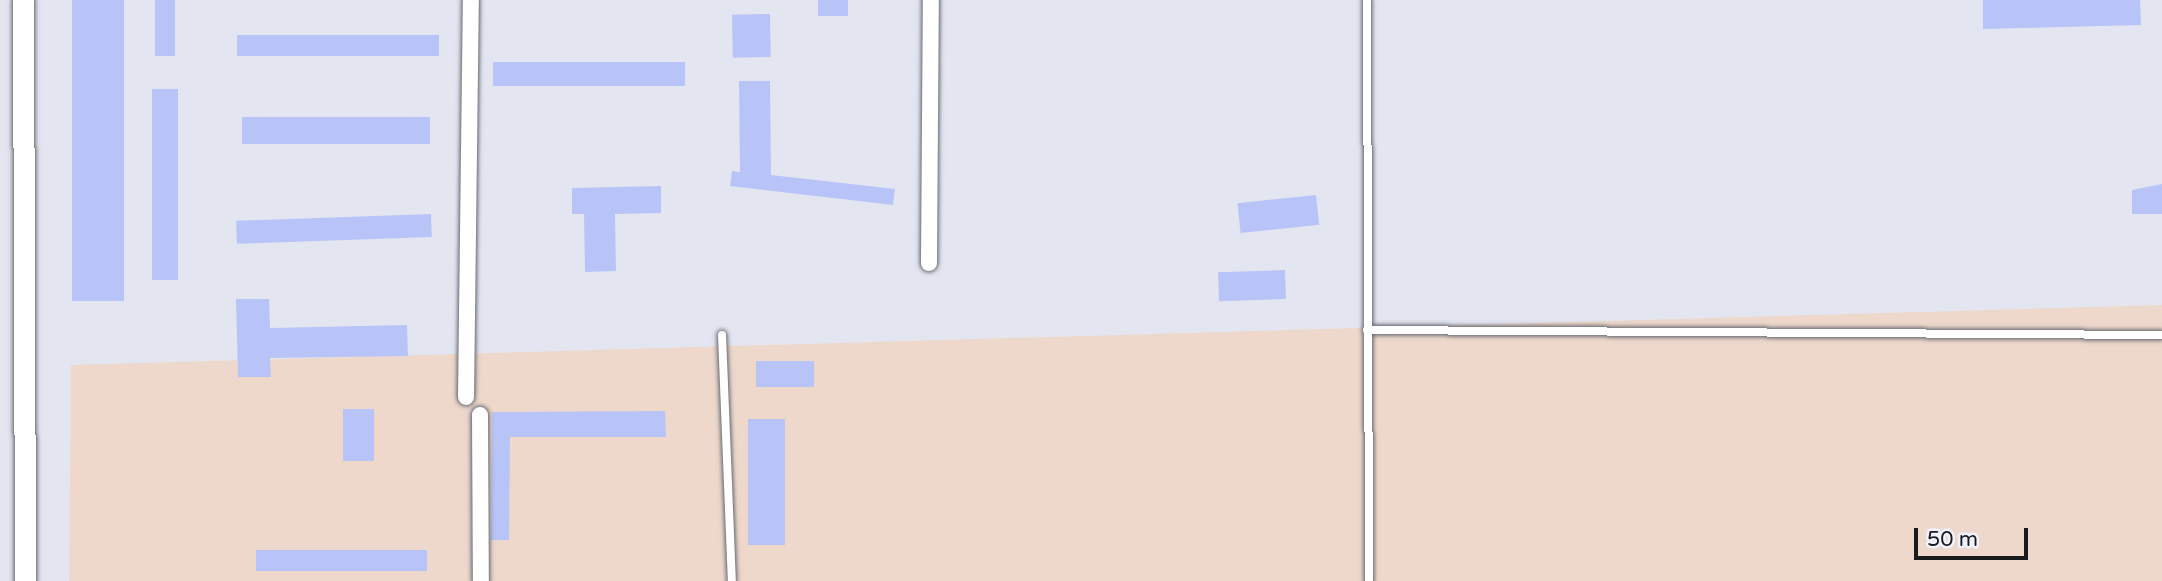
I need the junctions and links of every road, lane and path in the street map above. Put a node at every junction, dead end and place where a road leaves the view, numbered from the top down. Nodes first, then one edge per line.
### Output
1 (23, 0) edge
2 (471, 0) edge
3 (931, 0) edge
4 (1367, 0) edge
5 (929, 263) dead end
6 (1367, 330) junction
7 (722, 335) dead end
8 (2162, 335) edge
9 (466, 397) dead end
10 (480, 415) dead end
11 (25, 581) edge
12 (481, 581) edge
13 (732, 581) edge
14 (1369, 581) edge

1 - 11 main road
2 - 9 street
3 - 5 street
4 - 6 lane
6 - 8 lane
6 - 14 lane
7 - 13 lane
10 - 12 street

